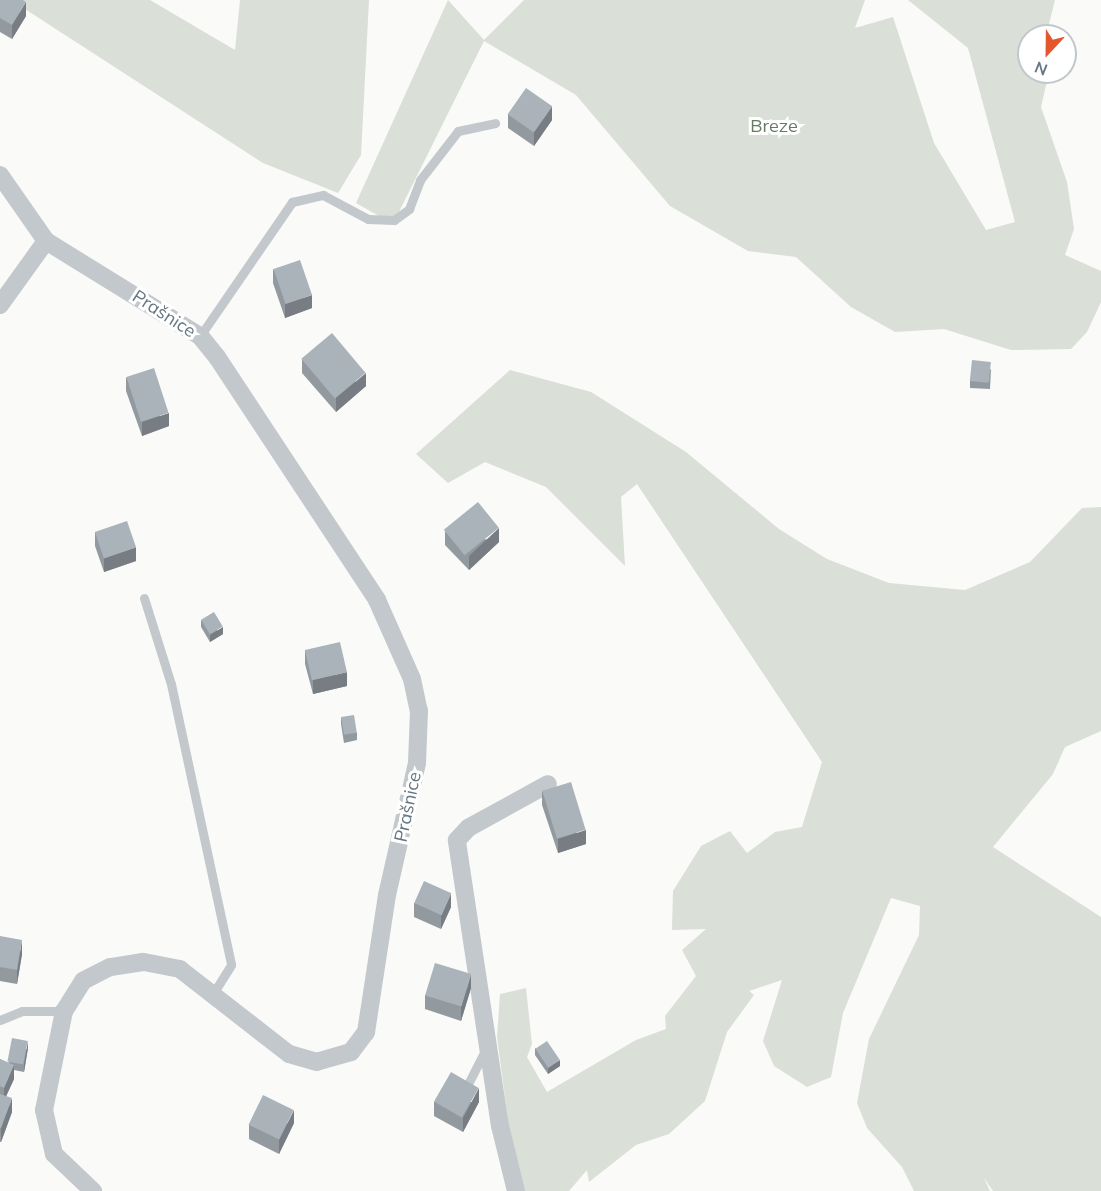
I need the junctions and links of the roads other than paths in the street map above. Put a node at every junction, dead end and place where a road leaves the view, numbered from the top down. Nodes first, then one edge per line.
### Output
1 (495, 123) dead end
2 (0, 175) edge
3 (46, 241) junction
4 (0, 305) edge
5 (200, 336) junction
6 (144, 598) dead end
7 (548, 784) dead end
8 (214, 992) junction
9 (63, 1011) junction
10 (0, 1020) edge
11 (487, 1047) junction
12 (468, 1084) edge
13 (93, 1191) edge
14 (516, 1191) edge

1 - 5 lane
2 - 3 street, Prašnice
3 - 4 street
3 - 5 street, Prašnice
5 - 8 street, Prašnice
6 - 8 lane
7 - 11 street
8 - 9 street, Prašnice
9 - 10 lane
9 - 13 street, Prašnice
11 - 12 lane
11 - 14 street

